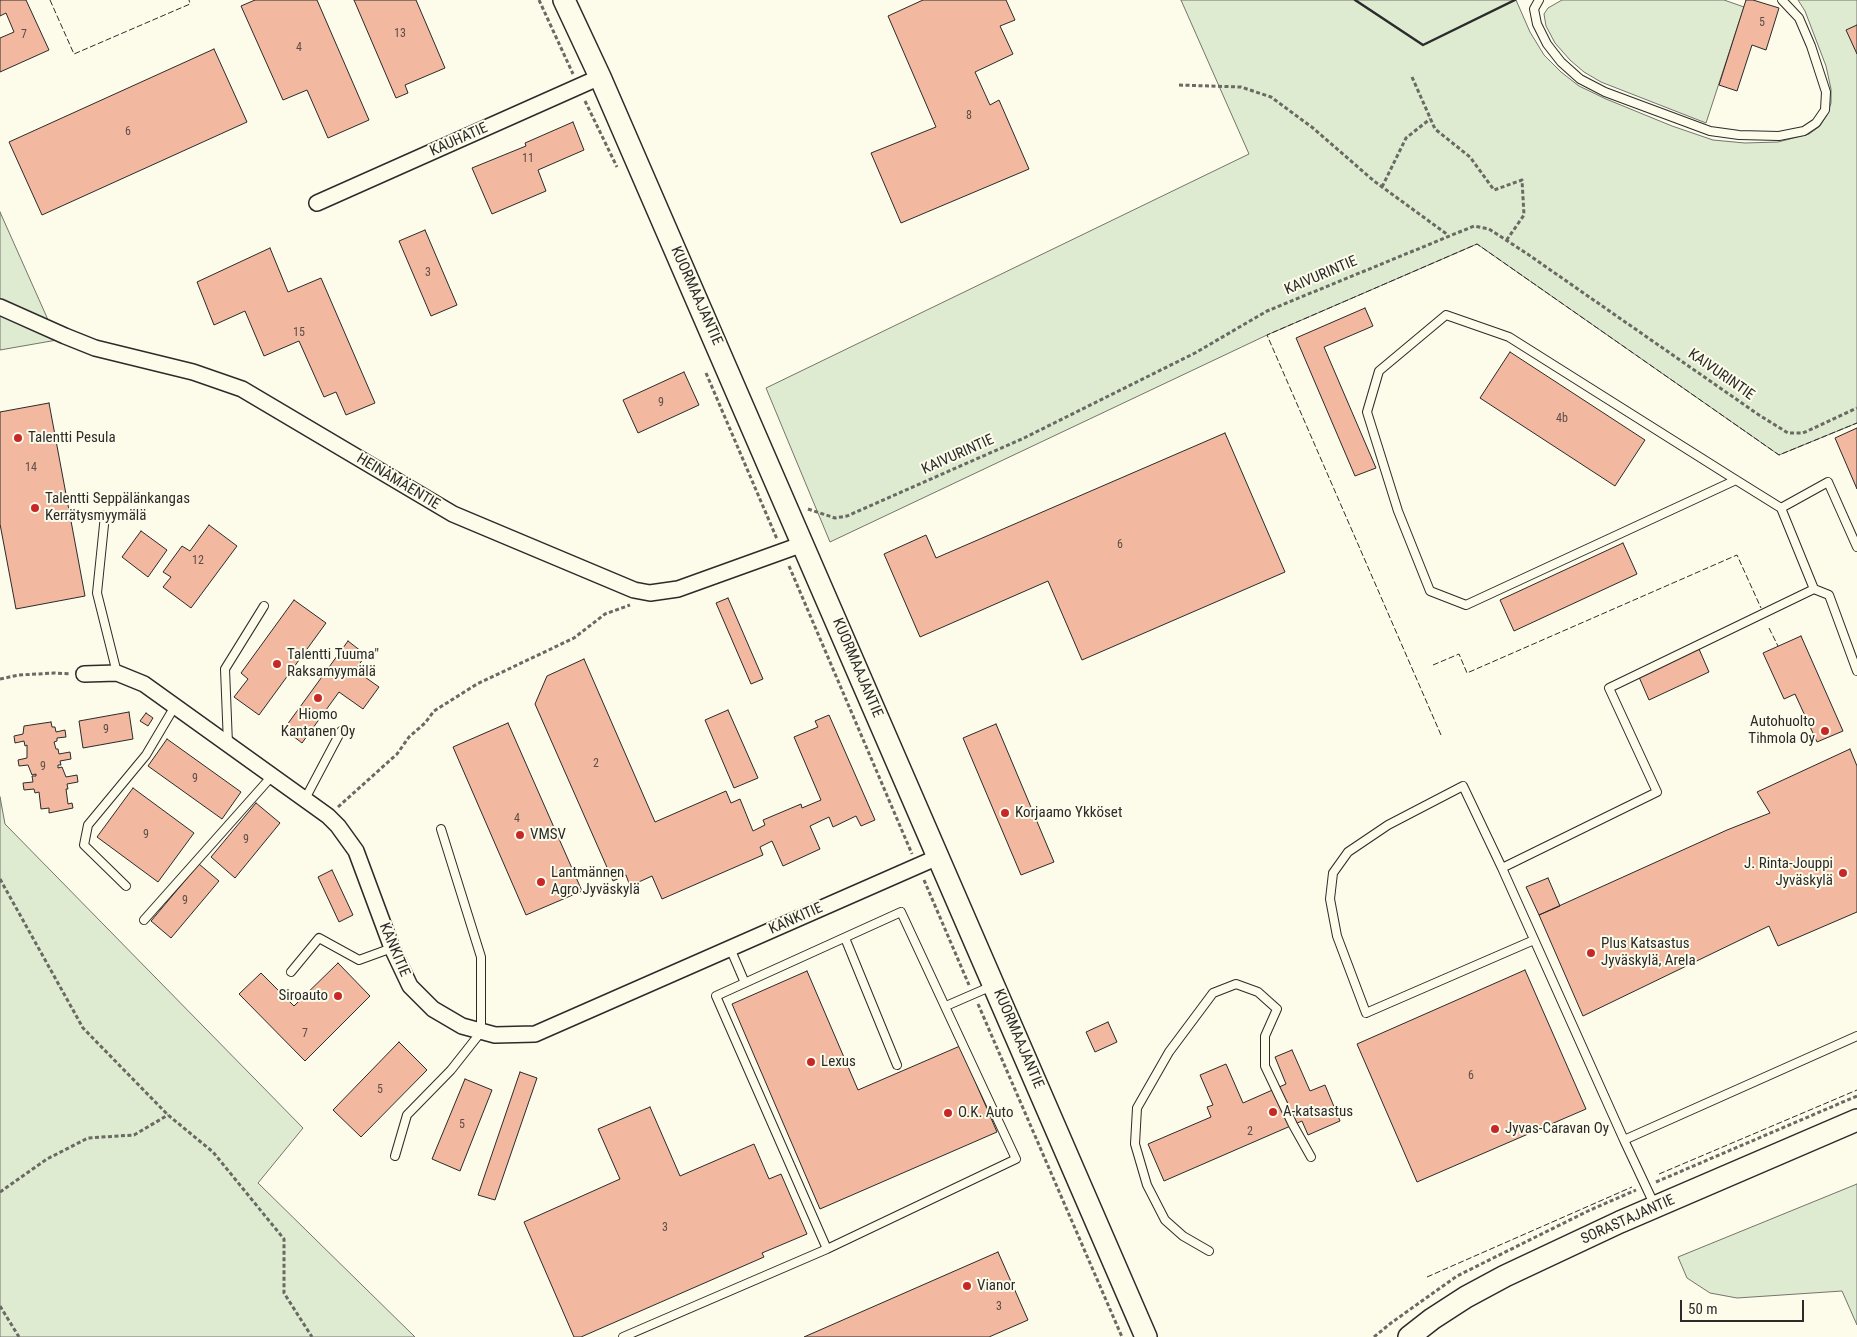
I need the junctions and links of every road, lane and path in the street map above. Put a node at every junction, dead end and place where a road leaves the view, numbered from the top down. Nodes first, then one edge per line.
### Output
1 (539, 0) edge
2 (564, 0) edge
3 (1539, 0) edge
4 (1782, 0) edge
5 (600, 77) junction
6 (1412, 78) dead end
7 (1179, 85) dead end
8 (579, 86) junction
9 (1430, 119) junction
10 (620, 174) dead end
11 (1382, 188) junction
12 (317, 202) dead end
13 (1448, 235) junction
14 (1506, 240) junction
15 (0, 307) edge
16 (705, 372) dead end
17 (1857, 408) edge
18 (1736, 480) junction
19 (1781, 508) junction
20 (105, 515) dead end
21 (792, 517) junction
22 (771, 526) junction
23 (803, 544) junction
24 (1857, 547) edge
25 (782, 551) junction
26 (634, 590) junction
27 (1814, 590) junction
28 (264, 606) dead end
29 (1857, 671) edge
30 (117, 673) junction
31 (84, 674) joint
32 (0, 679) edge
33 (175, 706) junction
34 (341, 731) dead end
35 (228, 744) junction
36 (272, 776) junction
37 (305, 799) junction
38 (328, 816) junction
39 (441, 828) dead end
40 (938, 856) junction
41 (918, 866) junction
42 (1502, 868) junction
43 (0, 879) edge
44 (126, 886) dead end
45 (144, 920) dead end
46 (845, 938) junction
47 (1534, 940) junction
48 (392, 948) junction
49 (730, 948) junction
50 (292, 972) dead end
51 (745, 983) junction
52 (994, 985) junction
53 (973, 995) junction
54 (946, 1006) junction
55 (481, 1032) junction
56 (1857, 1036) edge
57 (896, 1065) dead end
58 (168, 1115) junction
59 (1857, 1120) edge
60 (1624, 1140) junction
61 (395, 1156) dead end
62 (1311, 1157) dead end
63 (0, 1192) edge
64 (1655, 1207) junction
65 (827, 1249) junction
66 (1209, 1251) dead end
67 (0, 1306) edge
68 (19, 1337) edge
69 (312, 1337) edge
70 (623, 1337) edge
71 (1122, 1337) edge
72 (1146, 1337) edge
73 (1408, 1337) edge

1 - 8 path
2 - 5 street, KUORMAAJANTIE
3 - 4 lane
5 - 8 street, KAUHATIE
5 - 21 street, KUORMAAJANTIE
6 - 9 path
7 - 11 path
8 - 10 path
8 - 12 street, KAUHATIE
9 - 11 path
9 - 14 path
11 - 13 path
13 - 14 path, KAIVURINTIE
13 - 21 path, KAIVURINTIE
14 - 17 path, KAIVURINTIE
15 - 26 street, HEINÄMÄENTIE
16 - 22 path
18 - 18 lane
18 - 19 lane
19 - 24 lane
19 - 27 lane
20 - 30 lane
21 - 22 path, KAIVURINTIE
21 - 23 street, KUORMAAJANTIE
22 - 25 path
23 - 25 street, HEINÄMÄENTIE
23 - 40 street, KUORMAAJANTIE
25 - 26 street, HEINÄMÄENTIE
25 - 41 path
26 - 38 path
27 - 29 lane
27 - 42 lane
28 - 35 lane
30 - 31 street, KANKITIE
30 - 33 street, KANKITIE
31 - 32 path
33 - 35 street, KANKITIE
33 - 44 lane
34 - 37 lane
35 - 36 street, KANKITIE
36 - 37 street, KANKITIE
36 - 45 lane
37 - 38 street, KANKITIE
38 - 48 street, KANKITIE
39 - 55 lane
40 - 41 street, KANKITIE
40 - 52 street, KUORMAAJANTIE
41 - 49 street, KANKITIE
41 - 53 path
42 - 47 lane
42 - 47 lane
43 - 58 path
46 - 51 lane
46 - 54 lane
46 - 57 lane
47 - 60 lane
48 - 50 lane
48 - 55 street, KANKITIE
49 - 51 lane
49 - 55 street, KANKITIE
51 - 65 lane
52 - 53 lane
52 - 72 street, KUORMAAJANTIE
53 - 54 lane
53 - 71 path
54 - 65 lane
55 - 61 lane
56 - 60 lane
58 - 63 path
58 - 69 path
59 - 64 street, SORASTAJANTIE
60 - 64 lane
62 - 66 lane
64 - 73 street, SORASTAJANTIE
65 - 70 lane
67 - 68 path

